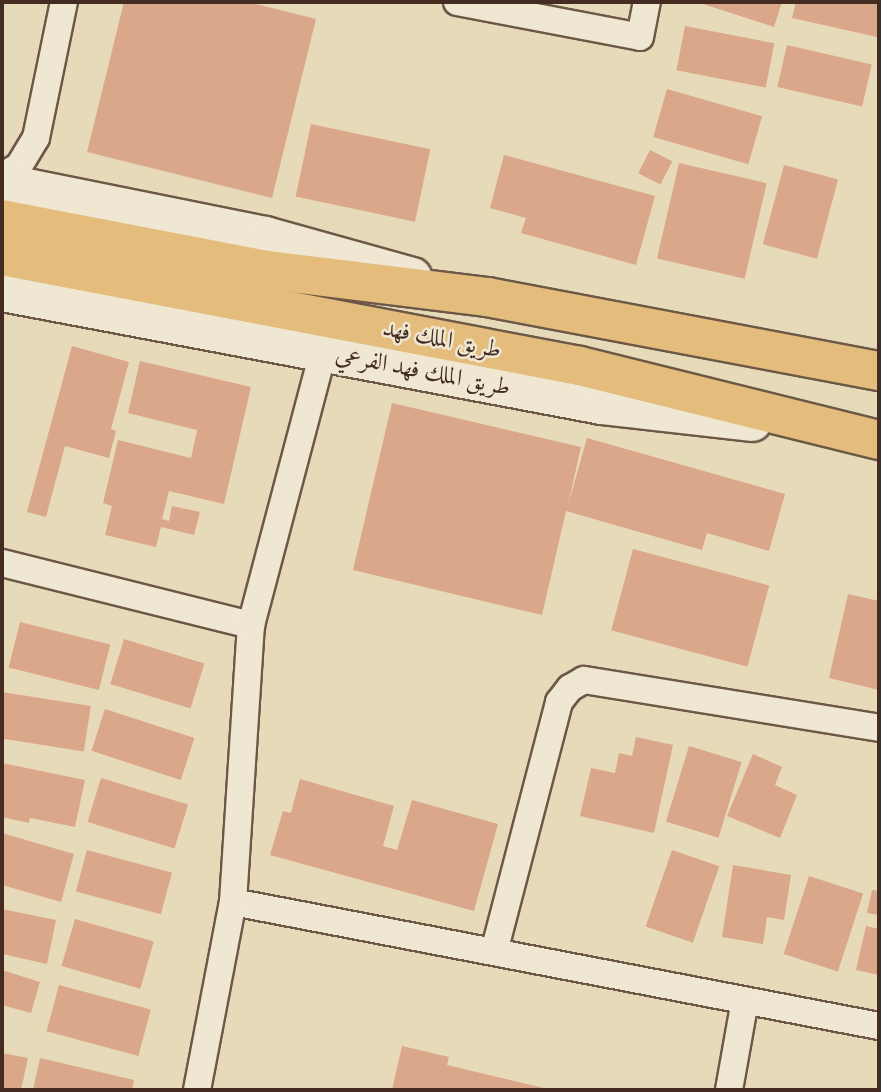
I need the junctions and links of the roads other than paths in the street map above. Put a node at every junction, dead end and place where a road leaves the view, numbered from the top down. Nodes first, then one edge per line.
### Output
1 (64, 2) edge
2 (457, 2) edge
3 (647, 2) edge
4 (2, 176) edge
5 (2, 183) edge
6 (2, 219) edge
7 (2, 256) edge
8 (2, 292) edge
9 (487, 297) junction
10 (323, 352) junction
11 (879, 371) edge
12 (863, 436) edge
13 (2, 563) edge
14 (251, 625) junction
15 (879, 728) edge
16 (233, 902) junction
17 (494, 952) junction
18 (745, 1000) junction
19 (879, 1026) edge
20 (197, 1090) edge
21 (729, 1090) edge

1 - 4 street
2 - 3 street
5 - 9 main road
6 - 9 highway, طريق الملك فهد
7 - 12 highway, طريق الملك فهد
8 - 10 main road, طريق الملك فهد الفرعي
9 - 11 highway, طريق الملك فهد
10 - 12 main road, طريق الملك فهد الفرعي
10 - 14 street
13 - 14 street
14 - 16 street
15 - 17 street
16 - 17 street
16 - 20 street
17 - 18 street
18 - 19 street
18 - 21 street

